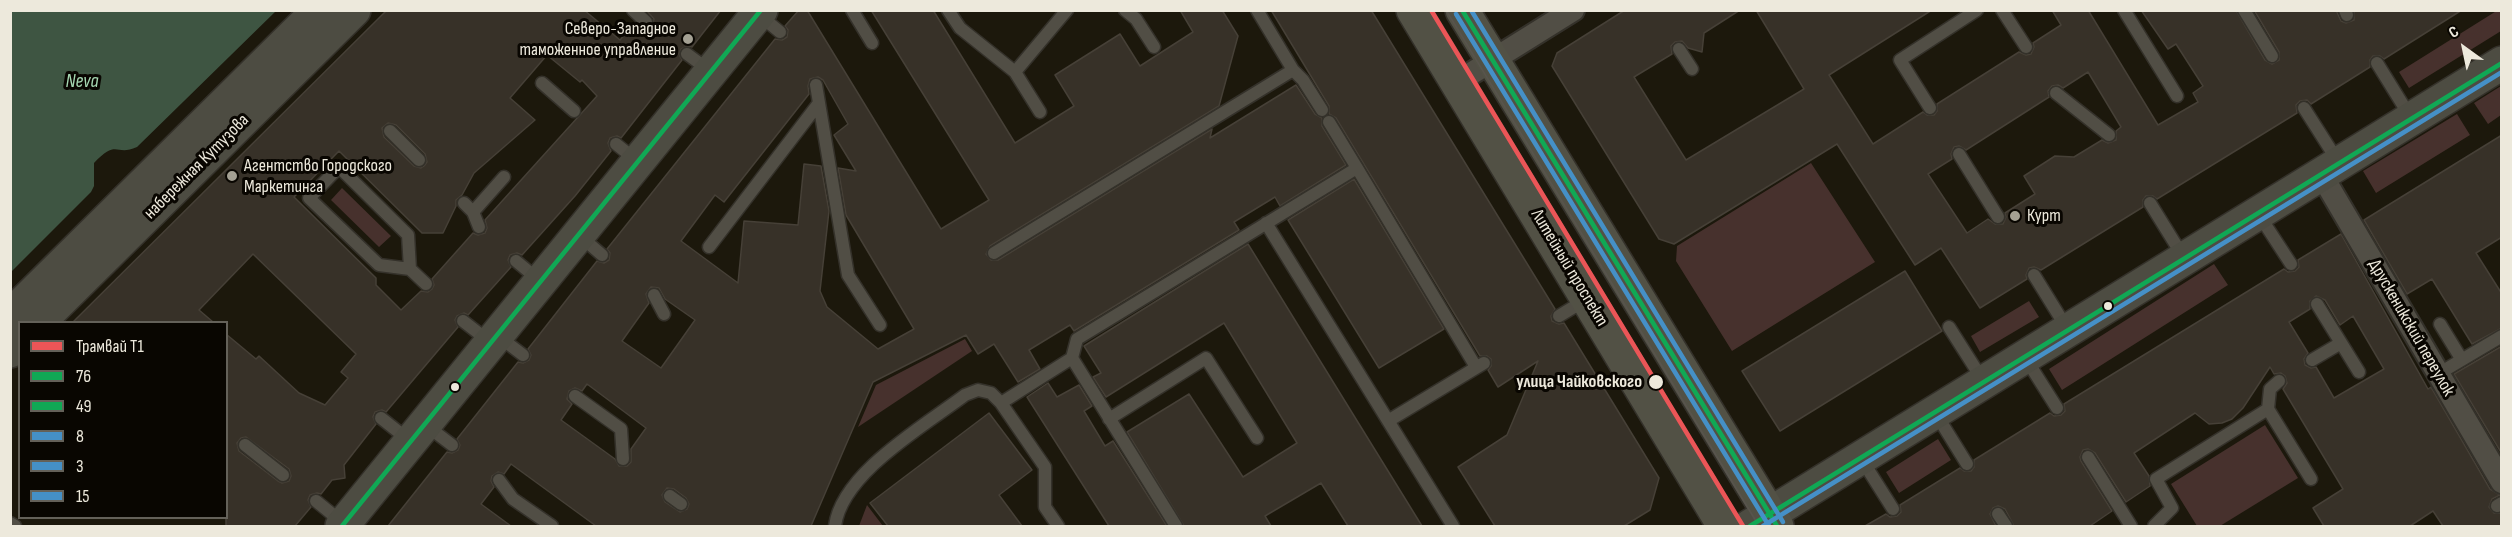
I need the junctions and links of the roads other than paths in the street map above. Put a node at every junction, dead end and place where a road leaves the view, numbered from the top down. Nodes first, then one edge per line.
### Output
1 (319, 10) edge
2 (354, 10) edge
3 (633, 10) edge
4 (852, 10) edge
5 (948, 10) edge
6 (1067, 10) edge
7 (1125, 10) edge
8 (1257, 10) edge
9 (1413, 10) edge
10 (1462, 10) edge
11 (1573, 10) edge
12 (1977, 10) edge
13 (2002, 10) edge
14 (2124, 10) edge
15 (2244, 10) edge
16 (767, 19) edge
17 (646, 22) dead end
18 (872, 43) dead end
19 (1154, 47) dead end
20 (2026, 47) dead end
21 (1679, 50) dead end
22 (2272, 56) dead end
23 (1492, 60) junction
24 (2377, 63) dead end
25 (2502, 63) edge
26 (1692, 69) dead end
27 (1293, 70) junction
28 (1015, 72) junction
29 (542, 83) dead end
30 (1456, 83) junction
31 (816, 85) dead end
32 (2056, 93) dead end
33 (2177, 96) dead end
34 (819, 103) junction
35 (1930, 108) dead end
36 (2304, 108) dead end
37 (1322, 110) dead end
38 (574, 111) dead end
39 (1040, 112) dead end
40 (2411, 118) junction
41 (1329, 122) dead end
42 (390, 131) dead end
43 (2109, 135) dead end
44 (1959, 154) dead end
45 (419, 160) dead end
46 (1357, 168) junction
47 (2330, 169) junction
48 (504, 177) dead end
49 (2150, 203) dead end
50 (2258, 213) junction
51 (1998, 217) dead end
52 (1266, 223) junction
53 (479, 227) dead end
54 (709, 247) dead end
55 (994, 253) dead end
56 (2184, 259) junction
57 (2291, 264) dead end
58 (410, 269) junction
59 (2034, 275) dead end
60 (426, 284) dead end
61 (654, 295) dead end
62 (1588, 299) junction
63 (2317, 304) dead end
64 (664, 314) dead end
65 (10, 316) edge
66 (1559, 316) dead end
67 (40, 321) edge
68 (463, 321) dead end
69 (2440, 324) dead end
70 (880, 325) dead end
71 (1949, 327) dead end
72 (2069, 330) junction
73 (2502, 336) edge
74 (493, 338) junction
75 (2341, 343) junction
76 (523, 355) dead end
77 (2025, 357) junction
78 (1072, 358) junction
79 (2312, 360) dead end
80 (2462, 360) junction
81 (2359, 372) dead end
82 (2438, 374) junction
83 (2278, 381) dead end
84 (1984, 382) junction
85 (575, 396) dead end
86 (1001, 403) junction
87 (2057, 408) dead end
88 (2268, 409) junction
89 (1935, 413) junction
90 (381, 418) dead end
91 (1109, 419) junction
92 (1388, 421) junction
93 (417, 432) junction
94 (1257, 438) dead end
95 (245, 445) dead end
96 (452, 445) dead end
97 (2088, 457) dead end
98 (1861, 458) junction
99 (623, 459) dead end
100 (1967, 464) dead end
101 (283, 475) dead end
102 (2311, 479) dead end
103 (499, 480) dead end
104 (2502, 482) edge
105 (670, 496) dead end
106 (316, 501) dead end
107 (681, 504) dead end
108 (1893, 509) dead end
109 (1998, 514) dead end
110 (349, 522) edge
111 (1766, 522) edge
112 (10, 523) edge
113 (15, 526) edge
114 (552, 526) edge
115 (835, 526) edge
116 (1058, 526) edge
117 (1176, 526) edge
118 (1453, 526) edge
119 (1724, 526) edge
120 (2006, 526) edge
121 (2131, 526) edge
122 (2154, 526) edge

1 - 65 street, набережная Кутузова
2 - 67 street, набережная Кутузова
3 - 17 lane
4 - 18 lane
5 - 28 lane
6 - 28 lane
7 - 19 lane
8 - 27 lane
9 - 30 main road, Литейный проспект
10 - 23 main road
11 - 23 street
12 - 35 lane
13 - 20 lane
14 - 33 lane
15 - 22 lane
16 - 74 street
21 - 26 lane
23 - 30 street
23 - 111 main road
24 - 40 lane
25 - 40 street
27 - 37 lane
27 - 55 lane
28 - 39 lane
29 - 38 lane
30 - 62 main road, Литейный проспект
31 - 34 lane
32 - 43 lane
34 - 54 lane
34 - 70 lane
36 - 47 lane
40 - 47 street
41 - 46 lane
42 - 45 lane
44 - 51 lane
46 - 52 lane
46 - 92 lane
47 - 50 street
47 - 82 street, Друскеникский переулок
48 - 53 lane
49 - 56 lane
50 - 56 street
50 - 57 lane
52 - 78 lane
52 - 92 lane
56 - 72 street
58 - 58 lane
58 - 60 lane
59 - 72 lane
61 - 64 lane
62 - 66 lane
62 - 119 main road, Литейный проспект
63 - 75 lane
68 - 74 lane
69 - 80 lane
71 - 84 lane
72 - 77 street
73 - 80 lane
74 - 76 lane
74 - 93 street
75 - 79 lane
75 - 81 lane
77 - 84 street
77 - 87 lane
78 - 86 lane
78 - 91 lane
80 - 82 lane
82 - 104 street, Друскеникский переулок
83 - 88 lane
84 - 89 street
85 - 99 lane
86 - 115 lane
86 - 116 lane
88 - 102 lane
88 - 122 lane
89 - 98 street
89 - 100 lane
90 - 93 lane
91 - 94 lane
91 - 117 lane
92 - 118 lane
93 - 96 lane
93 - 110 street
95 - 101 lane
97 - 121 lane
98 - 108 lane
98 - 111 street
103 - 114 lane
105 - 107 lane
106 - 110 lane
109 - 120 lane
112 - 113 lane

